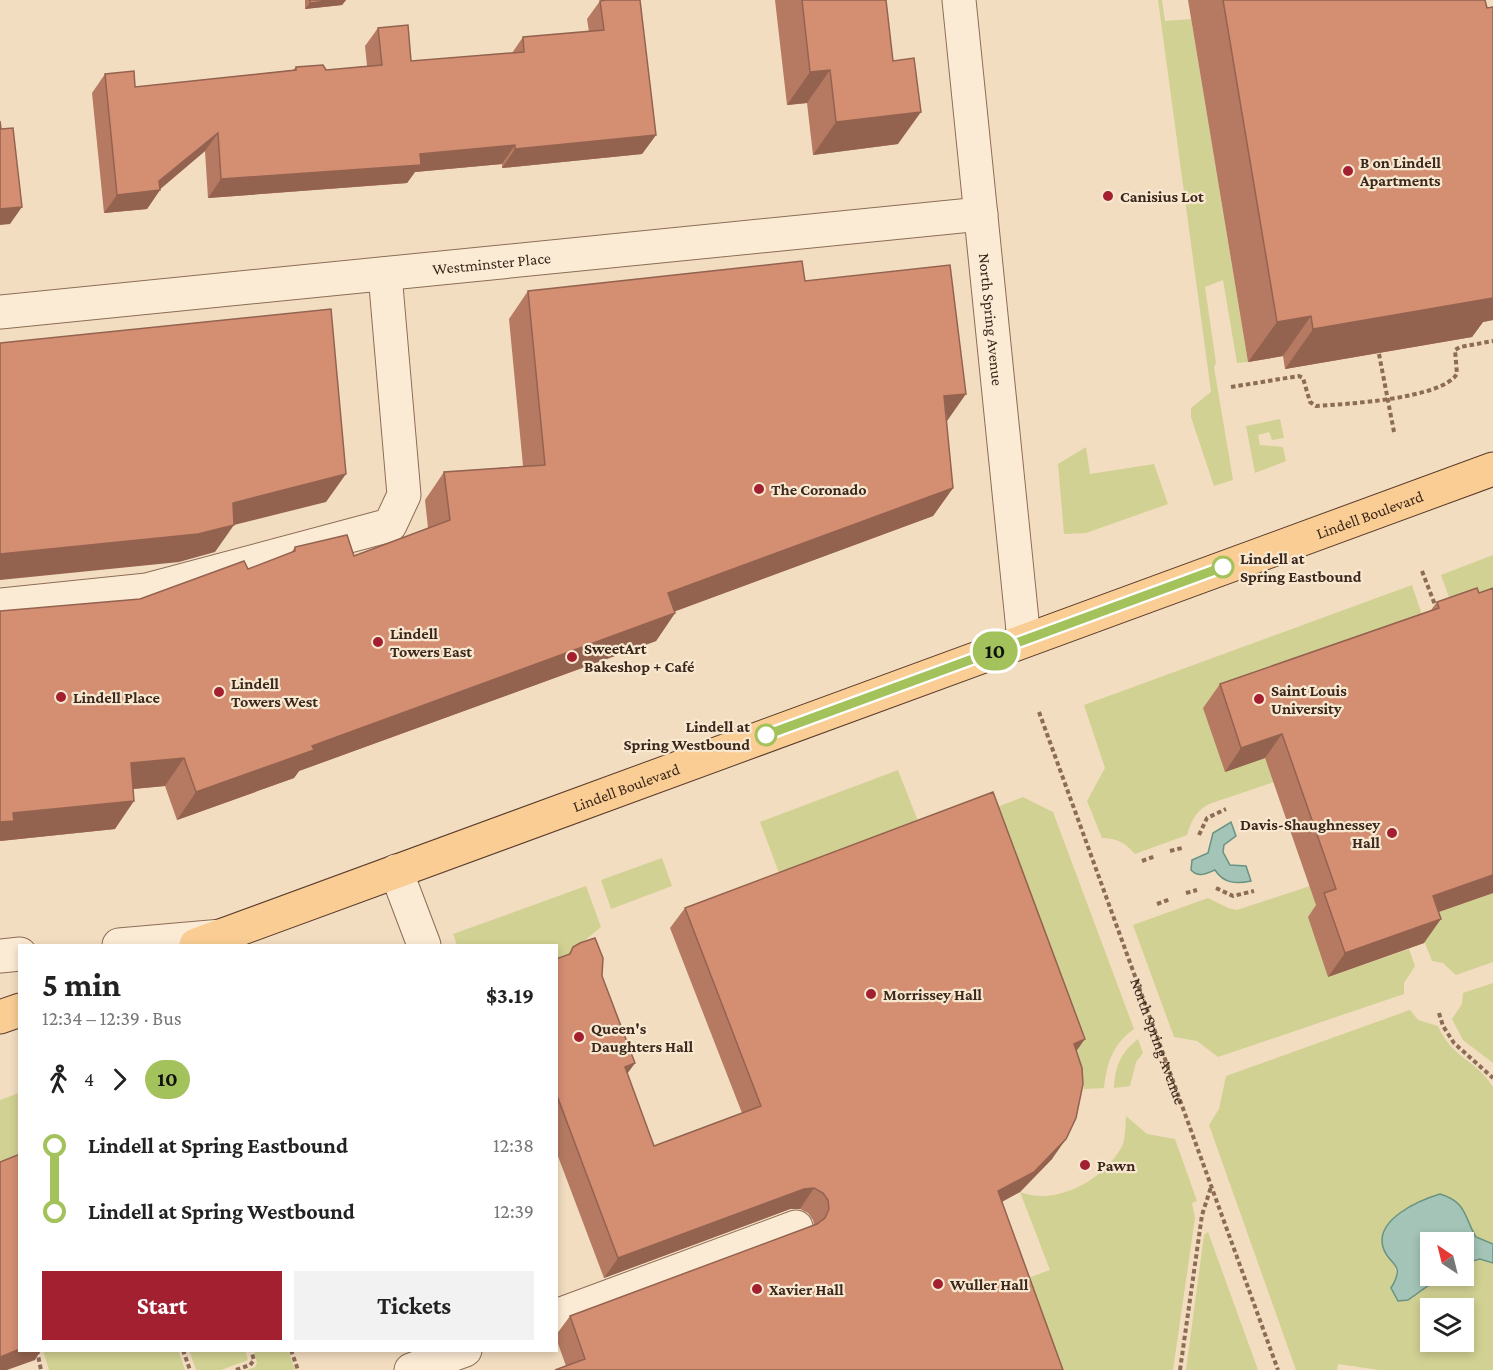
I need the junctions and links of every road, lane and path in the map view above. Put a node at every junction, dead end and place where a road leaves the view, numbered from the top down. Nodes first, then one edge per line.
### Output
1 (959, 0) edge
2 (981, 214) junction
3 (385, 274) junction
4 (0, 312) edge
5 (1493, 341) edge
6 (1379, 354) edge
7 (1231, 387) dead end
8 (1387, 399) junction
9 (1394, 432) dead end
10 (1493, 469) edge
11 (1422, 571) dead end
12 (0, 605) edge
13 (1440, 619) edge
14 (1024, 640) junction
15 (1039, 712) dead end
16 (1226, 809) dead end
17 (1199, 835) dead end
18 (1182, 848) dead end
19 (1170, 851) dead end
20 (1156, 856) dead end
21 (1142, 861) dead end
22 (396, 871) junction
23 (1216, 888) dead end
24 (1197, 890) dead end
25 (1254, 891) dead end
26 (1186, 893) dead end
27 (1171, 899) dead end
28 (1157, 904) dead end
29 (209, 940) edge
30 (137, 944) edge
31 (424, 944) edge
32 (18, 954) edge
33 (0, 956) edge
34 (18, 1011) edge
35 (1439, 1013) dead end
36 (0, 1017) edge
37 (1493, 1078) edge
38 (1211, 1186) junction
39 (796, 1227) dead end
40 (560, 1306) edge
41 (37, 1352) edge
42 (184, 1352) edge
43 (251, 1352) edge
44 (292, 1352) edge
45 (460, 1352) edge
46 (41, 1370) edge
47 (190, 1370) edge
48 (236, 1370) edge
49 (298, 1370) edge
50 (411, 1370) edge
51 (1180, 1370) edge
52 (1278, 1370) edge

1 - 2 street, North Spring Avenue
2 - 3 street, Westminster Place
2 - 14 street, North Spring Avenue
3 - 4 street, Westminster Place
3 - 12 street
5 - 8 path
6 - 8 path
7 - 8 path
8 - 9 path
10 - 14 main road, Lindell Boulevard
11 - 13 path
14 - 22 main road, Lindell Boulevard
15 - 38 path, North Spring Avenue
16 - 17 path
18 - 19 path
20 - 21 path
22 - 29 main road, Lindell Boulevard
22 - 31 street
23 - 25 path
24 - 26 path
27 - 28 path
29 - 30 street
32 - 33 street
34 - 36 main road
35 - 37 path
38 - 51 path
38 - 52 path, North Spring Avenue
39 - 40 street
41 - 46 path
42 - 47 path
43 - 48 path
44 - 49 path
45 - 50 street

